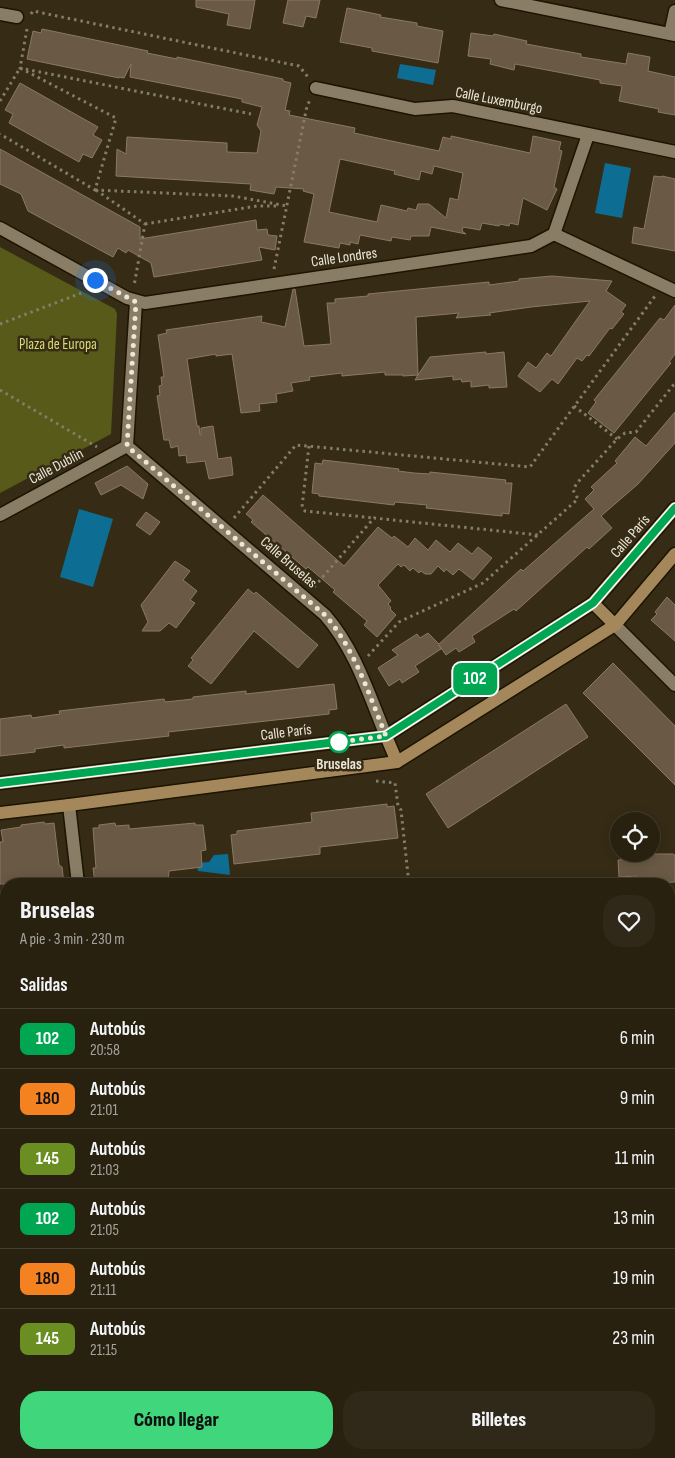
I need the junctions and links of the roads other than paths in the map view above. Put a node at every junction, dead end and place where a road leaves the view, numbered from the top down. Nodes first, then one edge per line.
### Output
1 (501, 0) edge
2 (675, 11) edge
3 (0, 14) edge
4 (25, 19) road end
5 (672, 35) edge
6 (316, 88) road end
7 (588, 135) junction
8 (675, 152) edge
9 (0, 228) edge
10 (554, 234) junction
11 (675, 292) edge
12 (136, 302) junction
13 (127, 446) junction
14 (675, 508) edge
15 (0, 515) edge
16 (675, 554) edge
17 (593, 603) junction
18 (615, 624) junction
19 (675, 685) edge
20 (386, 736) junction
21 (397, 762) junction
22 (0, 783) edge
23 (69, 805) junction
24 (0, 813) edge
25 (77, 878) edge

1 - 5 street
2 - 5 street
3 - 4 street
6 - 7 street, Calle Luxemburgo
7 - 8 street, Calle Luxemburgo
7 - 10 street
9 - 12 street, Calle Londres
10 - 11 street
10 - 12 street, Calle Londres
12 - 13 street
13 - 15 street, Calle Dublin
13 - 20 street, Calle Bruselas
14 - 17 main road, Calle París
16 - 18 main road
17 - 18 main road
17 - 20 main road, Calle París
18 - 19 street
18 - 21 main road
20 - 21 main road
20 - 22 main road, Calle París
21 - 23 main road
23 - 24 main road
23 - 25 street

